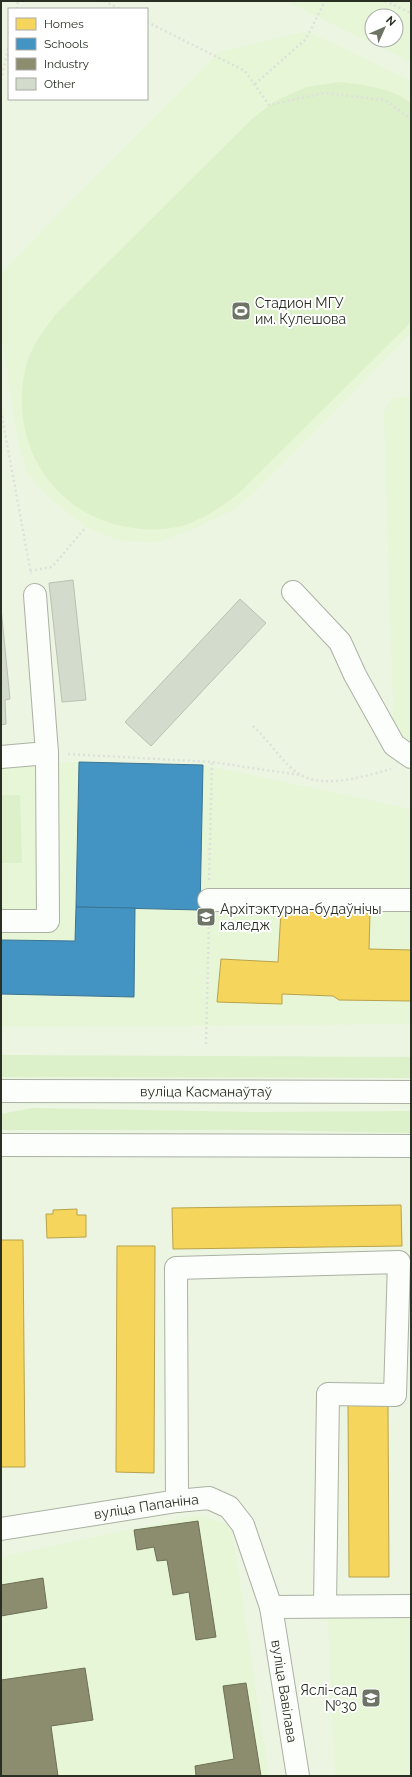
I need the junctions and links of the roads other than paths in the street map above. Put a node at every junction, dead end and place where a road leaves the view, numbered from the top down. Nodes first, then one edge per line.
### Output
1 (293, 592) dead end
2 (35, 595) road end
3 (47, 753) junction
4 (1, 757) edge
5 (404, 762) edge
6 (209, 900) dead end
7 (411, 900) edge
8 (1, 921) edge
9 (1, 1091) edge
10 (411, 1092) edge
11 (1, 1145) edge
12 (411, 1146) edge
13 (177, 1501) junction
14 (1, 1529) edge
15 (325, 1606) junction
16 (411, 1606) edge
17 (271, 1607) junction
18 (298, 1776) edge

1 - 5 main road
2 - 3 main road
3 - 4 main road
3 - 8 main road
6 - 7 main road
9 - 10 main road, вуліца Касманаўтаў
11 - 12 main road
13 - 14 main road, вуліца Папаніна
13 - 15 main road
13 - 17 main road, вуліца Папаніна
15 - 16 main road
15 - 17 main road
17 - 18 main road, вуліца Вавілава

